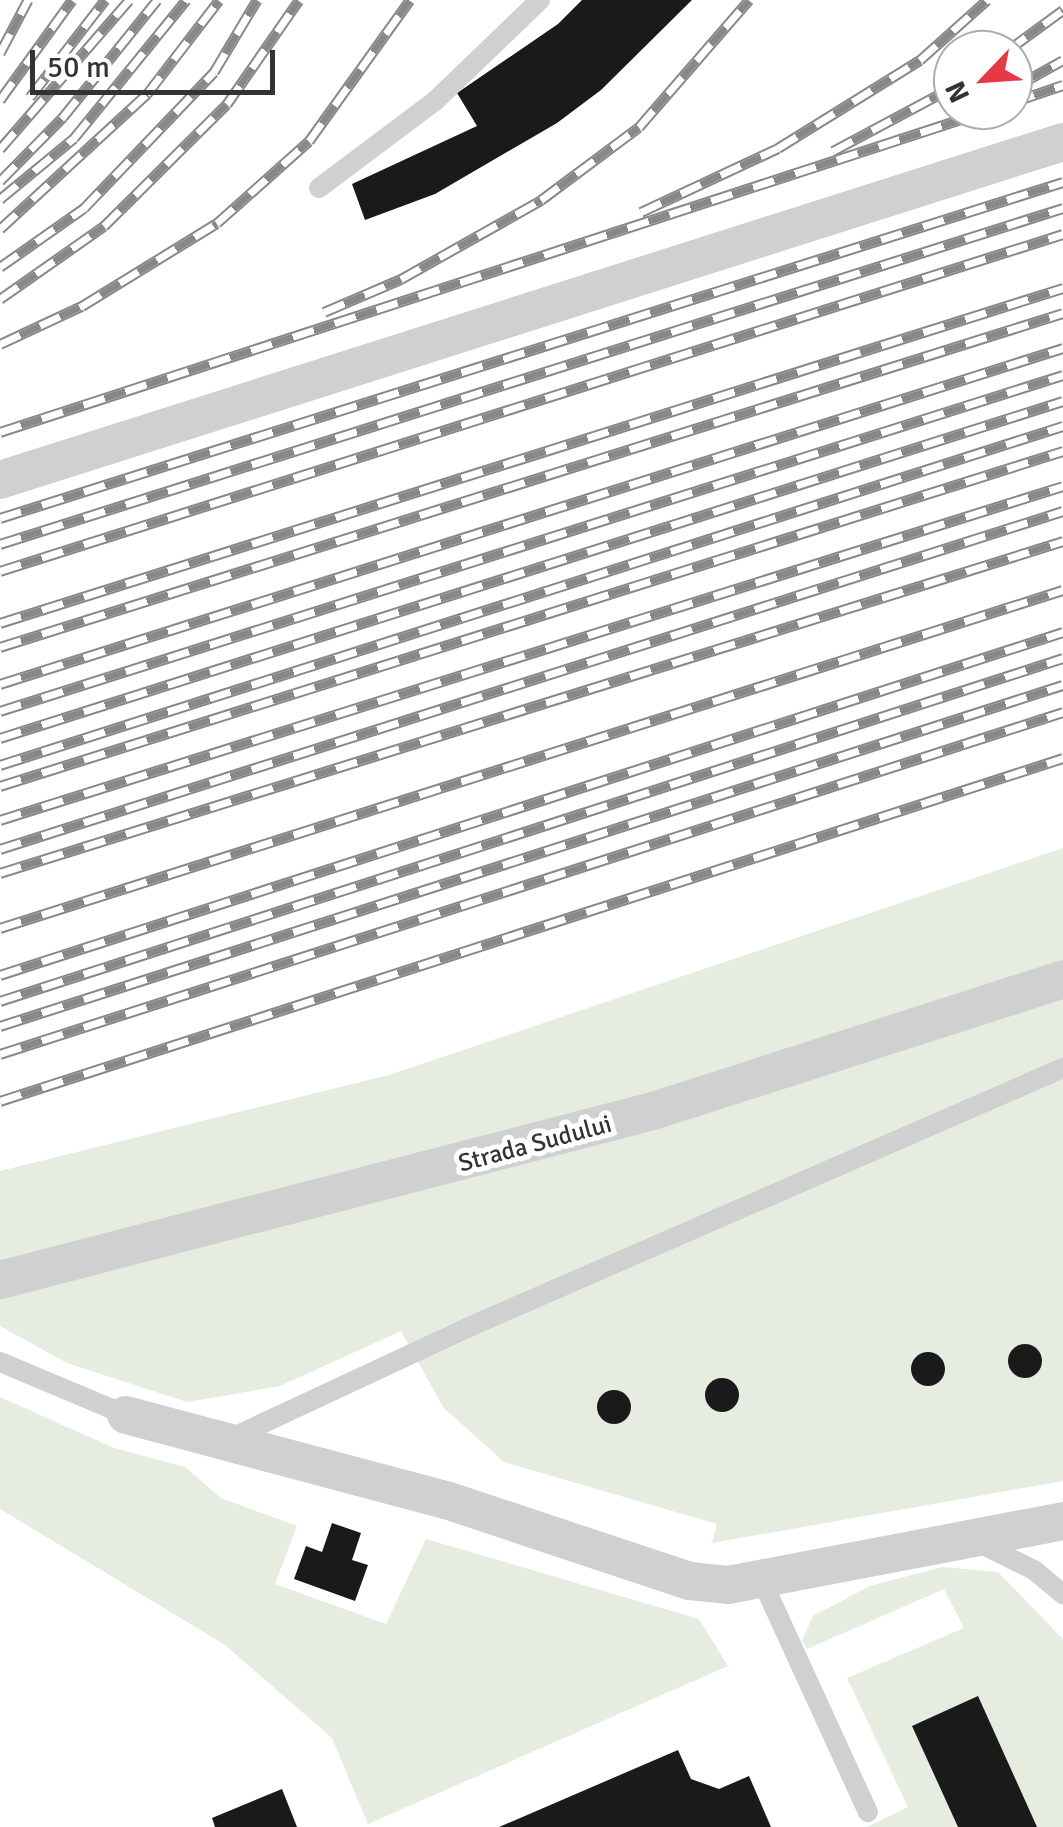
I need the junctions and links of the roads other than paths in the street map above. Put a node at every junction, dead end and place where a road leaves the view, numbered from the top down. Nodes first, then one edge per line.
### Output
1 (540, 0) edge
2 (1063, 142) edge
3 (318, 188) dead end
4 (0, 480) edge
5 (1063, 980) edge
6 (1063, 1068) edge
7 (0, 1280) edge
8 (0, 1362) edge
9 (126, 1416) joint
10 (224, 1442) junction
11 (1063, 1521) edge
12 (969, 1538) junction
13 (763, 1583) junction
14 (1063, 1594) edge
15 (868, 1812) dead end

1 - 3 lane
2 - 4 street
5 - 7 street, Strada Sudului
6 - 10 lane
8 - 9 lane
9 - 10 street
10 - 13 street
11 - 12 street
12 - 13 street
12 - 14 lane
13 - 15 lane

